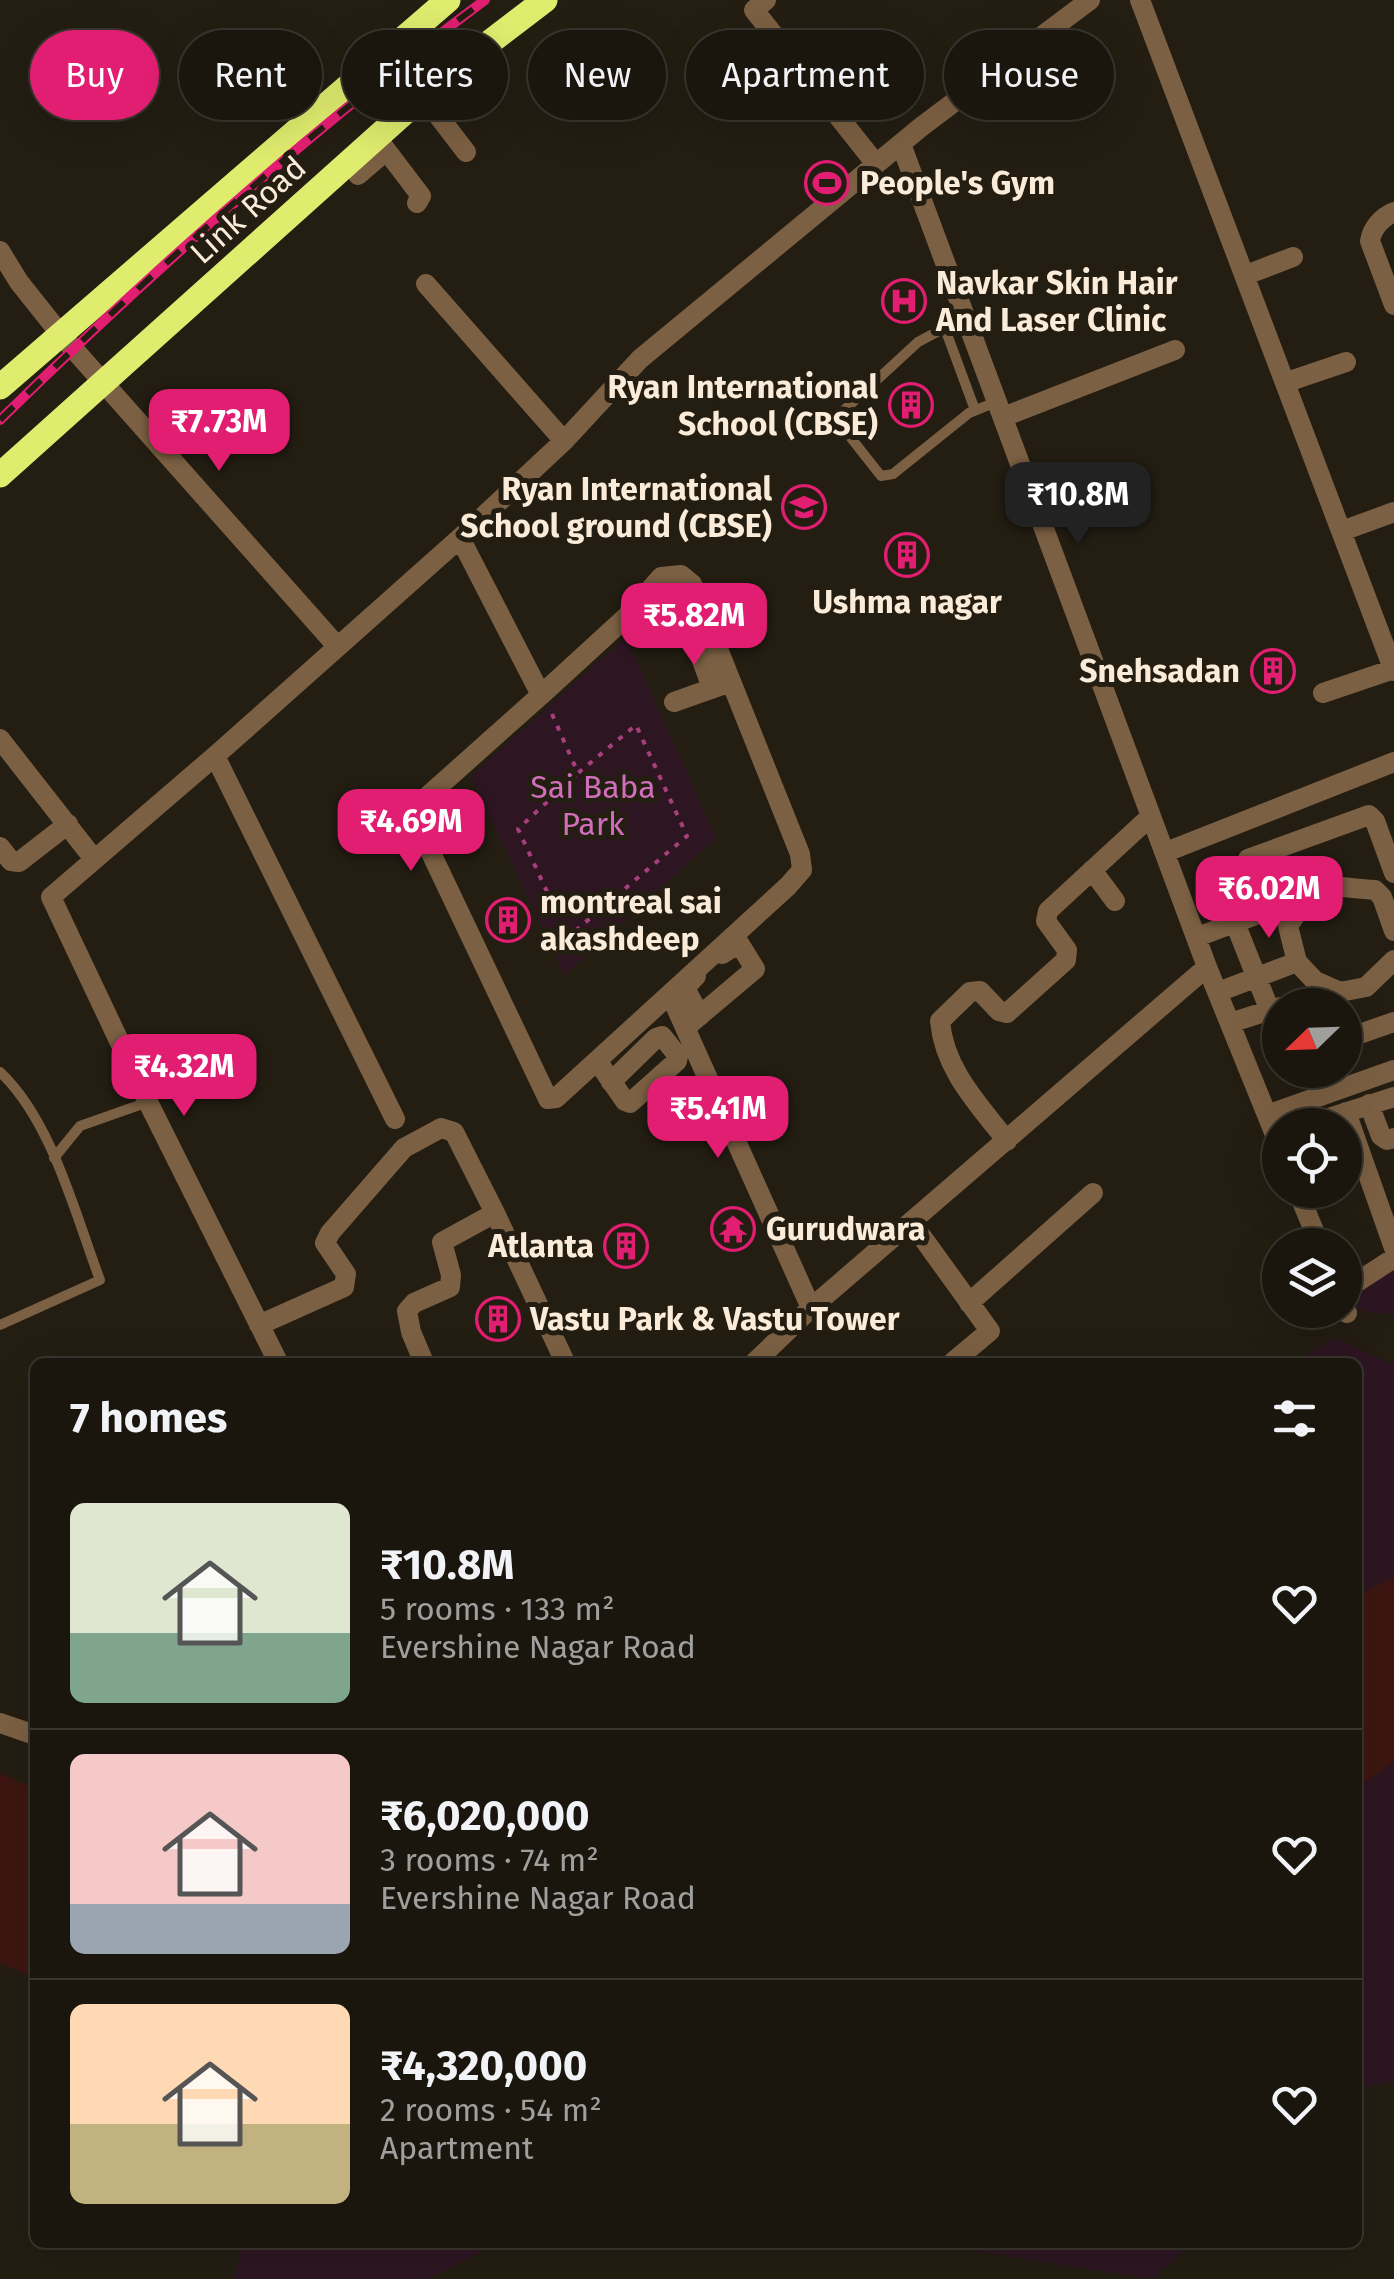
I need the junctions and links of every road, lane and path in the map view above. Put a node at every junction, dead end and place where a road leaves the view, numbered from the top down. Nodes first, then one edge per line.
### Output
1 (448, 0) edge
2 (545, 0) edge
3 (766, 0) edge
4 (1090, 0) edge
5 (1140, 0) edge
6 (508, 32) edge
7 (409, 120) edge
8 (442, 120) edge
9 (388, 139) junction
10 (901, 144) junction
11 (466, 152) dead end
12 (876, 164) junction
13 (358, 175) dead end
14 (417, 203) dead end
15 (1394, 212) edge
16 (0, 251) edge
17 (1293, 257) dead end
18 (1246, 275) junction
19 (426, 284) dead end
20 (1394, 305) edge
21 (965, 316) junction
22 (944, 326) junction
23 (62, 336) junction
24 (1176, 350) dead end
25 (982, 359) junction
26 (1346, 362) dead end
27 (960, 368) junction
28 (106, 382) junction
29 (1286, 382) junction
30 (0, 387) edge
31 (1000, 409) junction
32 (975, 410) junction
33 (564, 441) junction
34 (0, 475) edge
35 (1394, 512) edge
36 (1342, 531) junction
37 (460, 538) junction
38 (688, 596) junction
39 (639, 616) dead end
40 (337, 646) junction
41 (1394, 670) edge
42 (722, 685) junction
43 (1323, 694) dead end
44 (674, 702) dead end
45 (546, 704) junction
46 (0, 739) edge
47 (215, 756) junction
48 (1394, 762) edge
49 (578, 773) junction
50 (1151, 816) junction
51 (68, 824) junction
52 (0, 846) edge
53 (1166, 852) junction
54 (94, 859) junction
55 (1092, 870) junction
56 (1394, 873) edge
57 (1115, 901) dead end
58 (1389, 902) edge
59 (1235, 923) junction
60 (1394, 930) edge
61 (1196, 937) junction
62 (1394, 960) edge
63 (708, 962) junction
64 (1297, 962) junction
65 (1208, 967) junction
66 (1256, 977) junction
67 (1263, 988) edge
68 (1218, 992) junction
69 (670, 994) junction
70 (1262, 1013) edge
71 (689, 1021) junction
72 (1394, 1022) edge
73 (1230, 1024) junction
74 (637, 1025) junction
75 (1362, 1033) edge
76 (656, 1040) junction
77 (598, 1062) junction
78 (1394, 1070) edge
79 (0, 1072) edge
80 (611, 1082) junction
81 (1394, 1097) edge
82 (148, 1102) junction
83 (1369, 1104) junction
84 (1264, 1108) edge
85 (1287, 1108) edge
86 (1358, 1108) edge
87 (396, 1119) dead end
88 (1394, 1138) edge
89 (1007, 1141) junction
90 (1362, 1151) edge
91 (54, 1158) junction
92 (1094, 1193) dead end
93 (495, 1213) junction
94 (1390, 1220) edge
95 (912, 1222) junction
96 (1394, 1248) edge
97 (1394, 1258) edge
98 (1362, 1279) edge
99 (968, 1303) junction
100 (811, 1308) junction
101 (0, 1325) edge
102 (260, 1325) junction
103 (268, 1358) edge
104 (422, 1358) edge
105 (563, 1358) edge
106 (762, 1358) edge
107 (958, 1358) edge
108 (0, 1723) edge
109 (30, 1733) edge

1 - 23 main road, Link Road
2 - 6 main road, Link Road
3 - 12 street
4 - 10 street
5 - 18 street
7 - 9 main road, Link Road
8 - 11 street
9 - 13 street
9 - 14 street
9 - 28 main road, Link Road
10 - 12 street
10 - 21 street
12 - 33 street
15 - 20 street
16 - 23 street
17 - 18 street
18 - 29 street
19 - 33 street
21 - 22 lane
21 - 25 street
22 - 27 lane
22 - 32 lane
23 - 28 street
23 - 30 main road, Link Road
24 - 31 street
25 - 27 lane
25 - 31 street
26 - 29 street
27 - 32 lane
28 - 34 main road, Link Road
28 - 40 street
29 - 36 street
31 - 32 lane
31 - 50 street
33 - 37 street
35 - 36 street
36 - 41 street
37 - 40 street
37 - 45 street
38 - 39 street
38 - 42 street
38 - 45 street
40 - 47 street
41 - 43 street
42 - 44 street
42 - 63 street
45 - 49 path
45 - 77 street
46 - 51 street
47 - 54 street
47 - 87 street
48 - 53 street
49 - 49 path
50 - 53 street
50 - 55 street
51 - 52 street
51 - 54 street
53 - 61 street
54 - 82 street
55 - 57 street
55 - 89 street
56 - 59 street
58 - 60 street
58 - 64 street
59 - 61 street
59 - 66 street
61 - 65 street
62 - 64 street
63 - 69 street
63 - 71 street
63 - 71 street
64 - 66 street
65 - 68 street
65 - 89 street
66 - 67 street
66 - 68 street
68 - 73 street
69 - 71 street
69 - 74 street
70 - 73 street
71 - 76 street
71 - 100 street
72 - 75 street
73 - 84 street
74 - 76 street
74 - 77 street
76 - 80 street
76 - 80 street
77 - 80 street
78 - 85 street
79 - 91 lane
81 - 83 street
82 - 91 lane
82 - 102 street
83 - 86 street
83 - 88 street
89 - 95 street
90 - 94 street
91 - 101 lane
92 - 99 street
93 - 102 street
93 - 104 street
93 - 105 street
94 - 96 street
95 - 99 street
95 - 100 street
97 - 98 street
99 - 107 street
100 - 106 street
102 - 103 street
108 - 109 street

